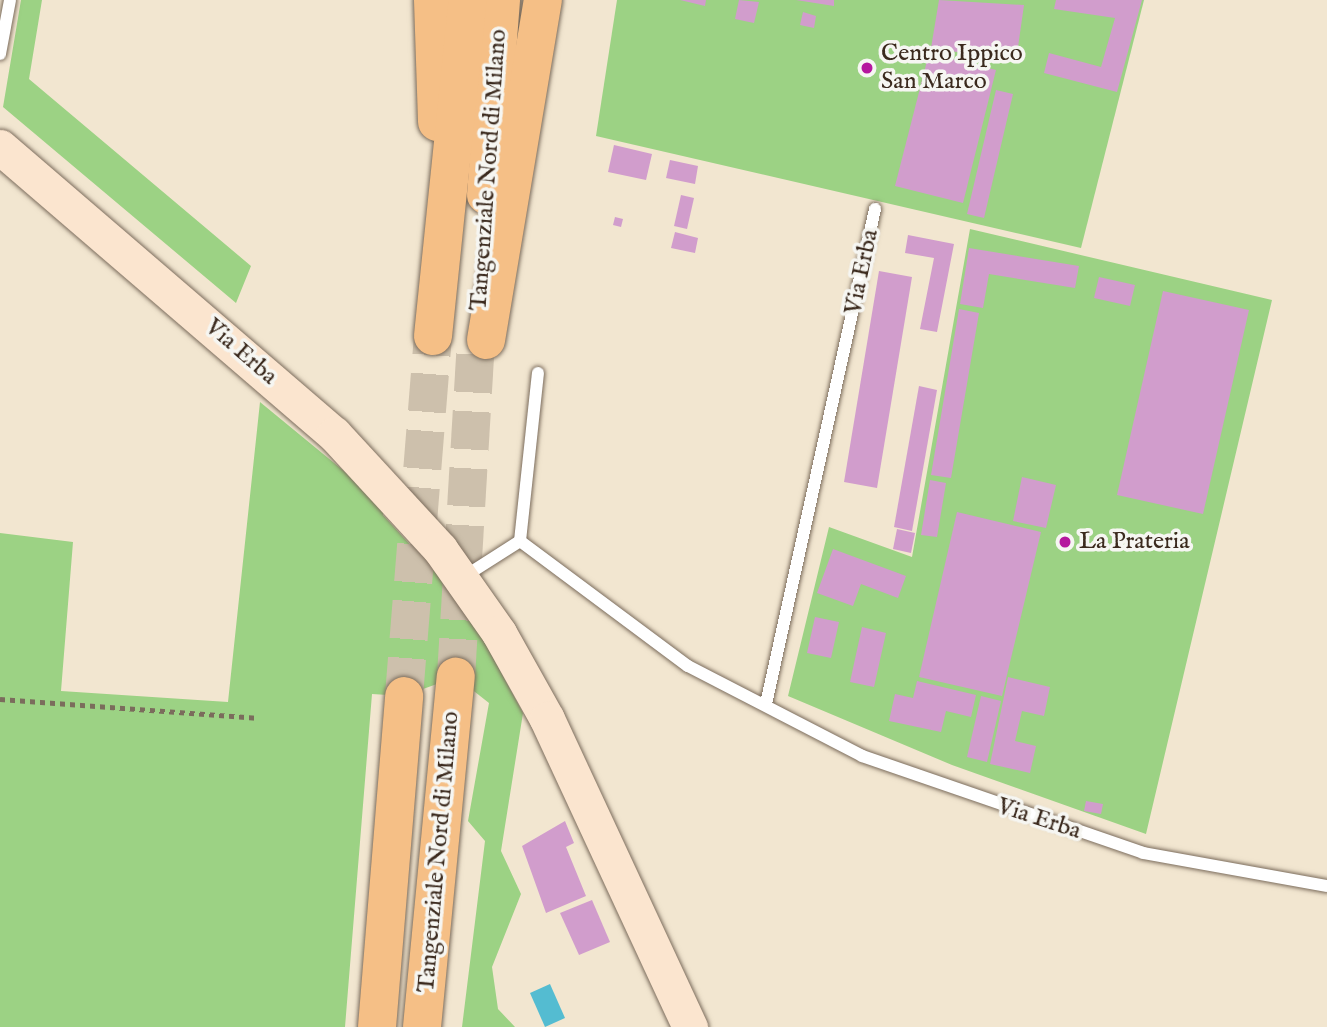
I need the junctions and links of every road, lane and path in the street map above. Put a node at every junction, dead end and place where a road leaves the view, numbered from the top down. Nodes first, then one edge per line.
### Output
1 (9, 0) edge
2 (433, 0) edge
3 (468, 0) edge
4 (501, 0) edge
5 (543, 0) edge
6 (0, 54) edge
7 (0, 147) edge
8 (875, 209) dead end
9 (438, 282) junction
10 (433, 336) tunnel mouth
11 (538, 373) dead end
12 (520, 541) junction
13 (462, 578) junction
14 (456, 677) tunnel mouth
15 (404, 696) tunnel mouth
16 (0, 699) edge
17 (766, 704) junction
18 (257, 718) dead end
19 (1327, 886) edge
20 (377, 1027) edge
21 (422, 1027) edge
22 (690, 1027) edge

1 - 6 lane
2 - 9 highway
3 - 9 highway, Tangenziale Nord di Milano
4 - 5 highway, Tangenziale Nord di Milano
7 - 13 main road, Via Erba
8 - 17 lane, Via Erba
9 - 10 highway, Tangenziale Nord di Milano
11 - 12 lane
12 - 13 lane
12 - 17 lane, Via Erba
13 - 22 main road, Via Erba
14 - 21 highway, Tangenziale Nord di Milano
15 - 20 highway, Tangenziale Nord di Milano
16 - 18 path
17 - 19 lane, Via Erba

